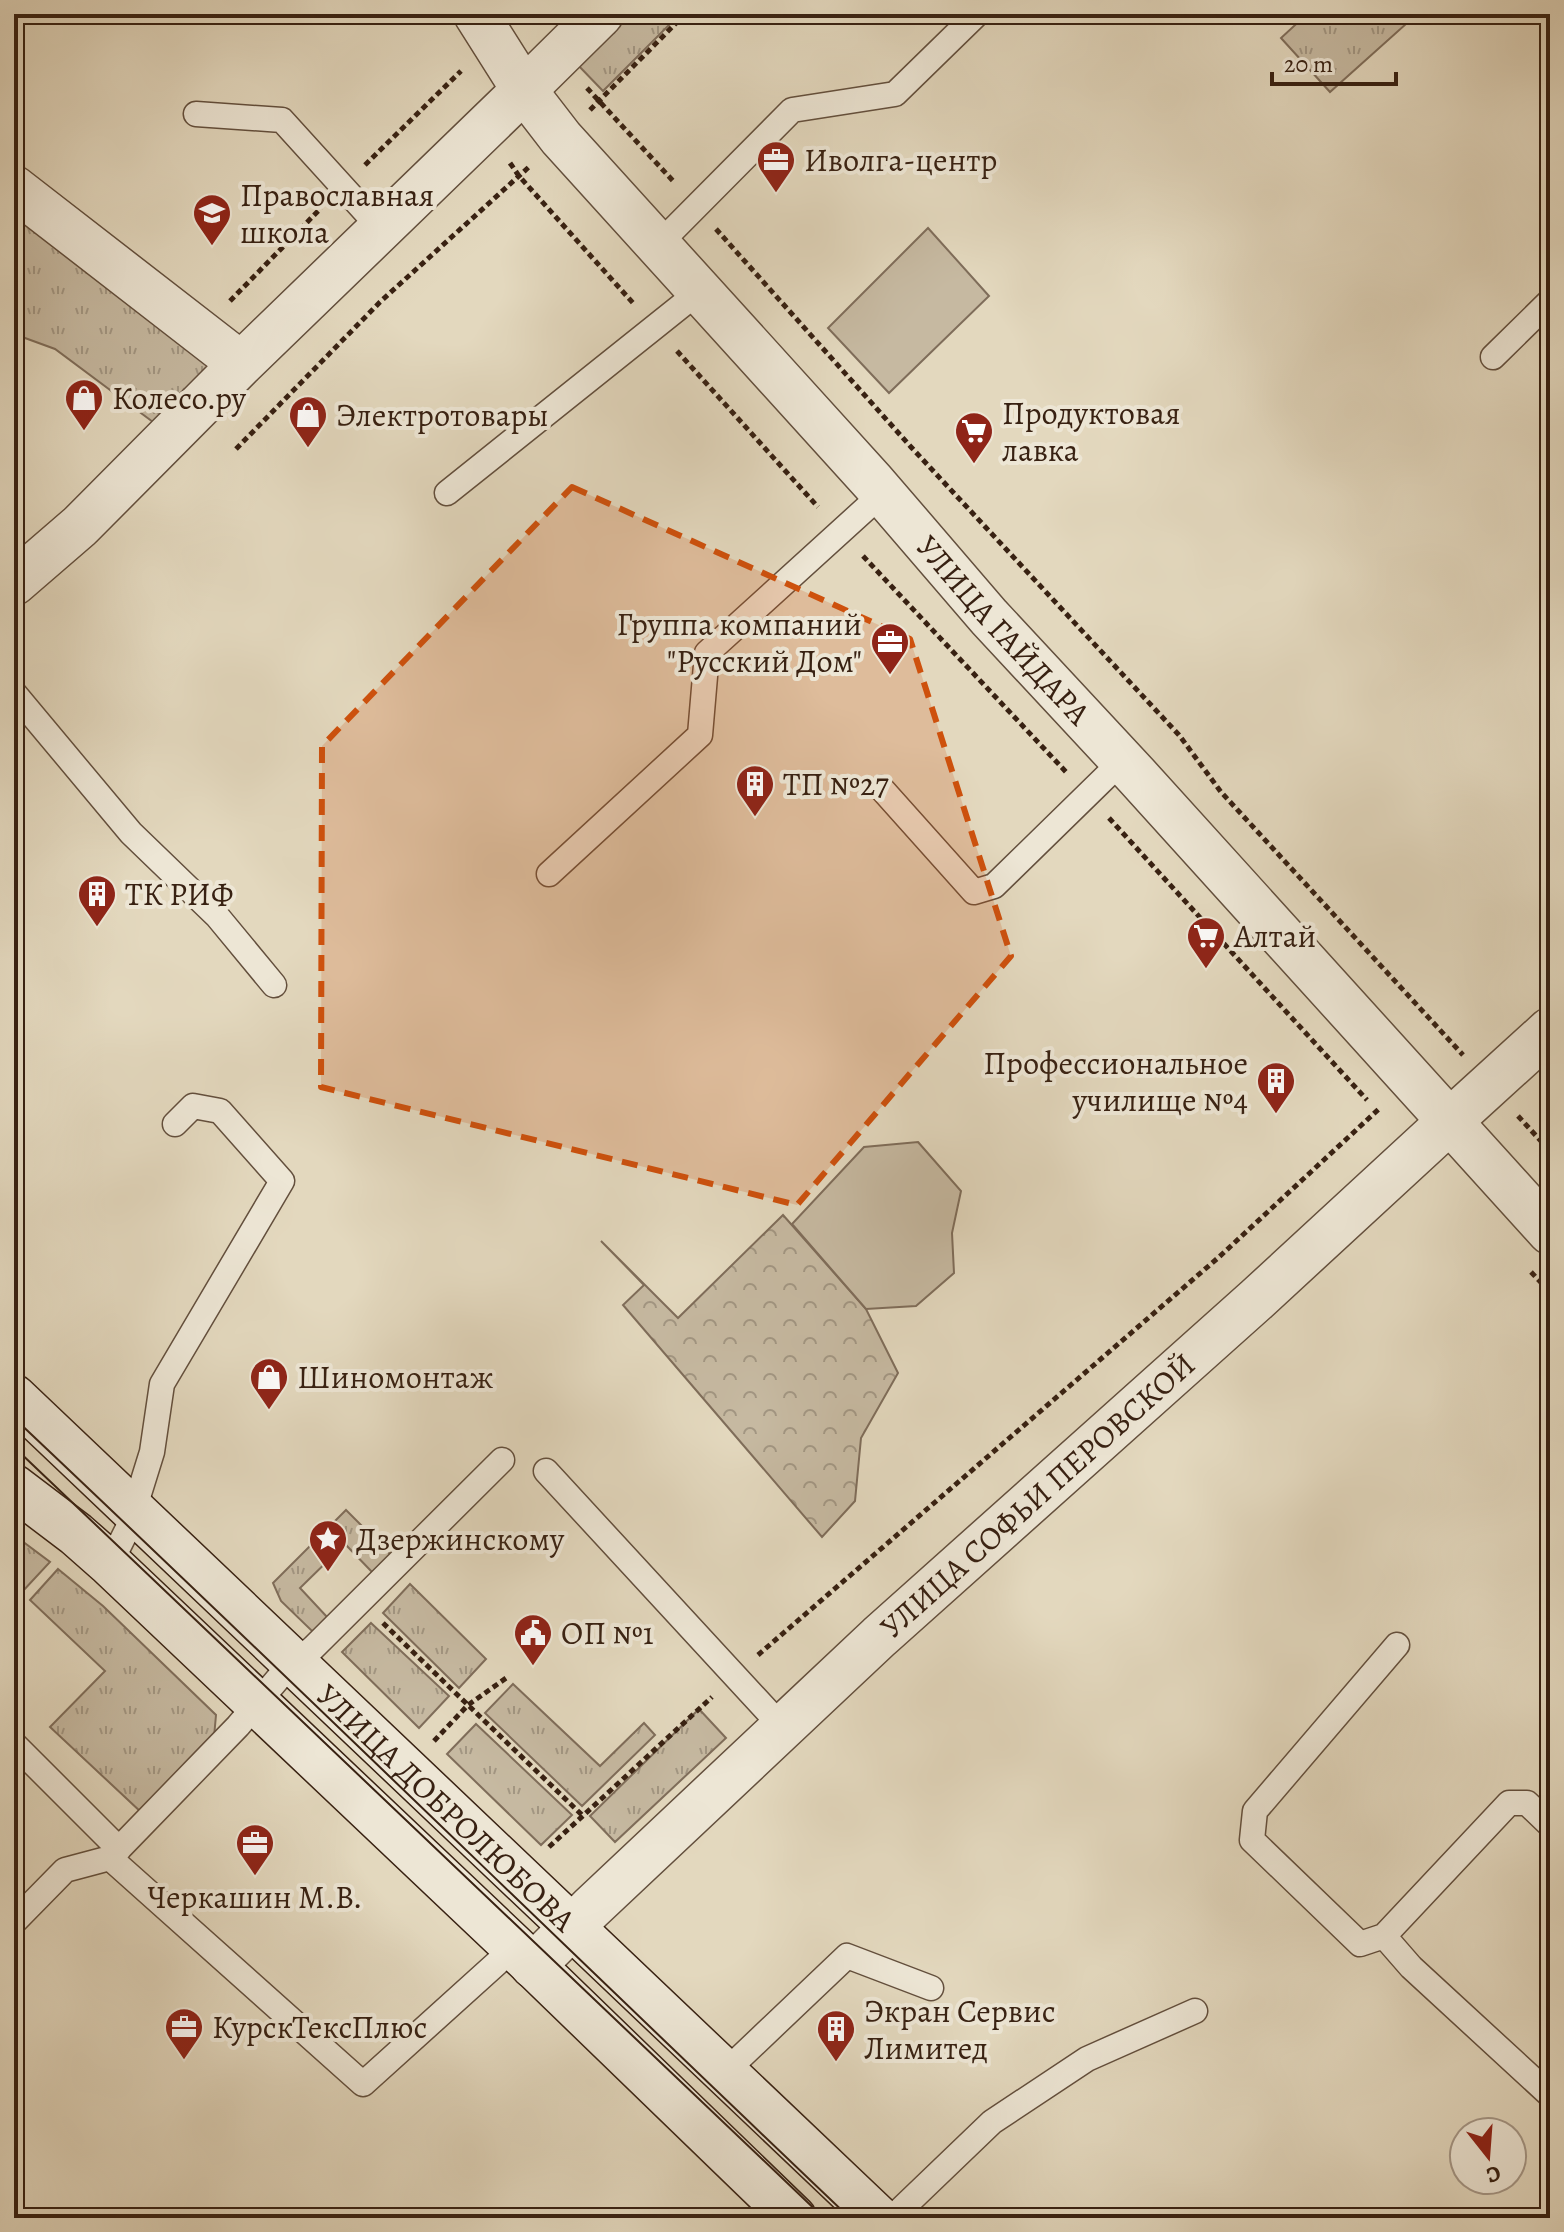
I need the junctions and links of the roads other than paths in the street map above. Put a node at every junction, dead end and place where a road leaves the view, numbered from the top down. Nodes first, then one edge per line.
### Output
1 (476, 14) edge
2 (601, 14) edge
3 (977, 14) edge
4 (524, 90) junction
5 (196, 114) dead end
6 (14, 188) edge
7 (381, 229) junction
8 (659, 244) junction
9 (701, 290) junction
10 (1550, 301) edge
11 (1493, 357) dead end
12 (241, 364) junction
13 (447, 493) dead end
14 (883, 493) junction
15 (14, 583) edge
16 (14, 693) edge
17 (1123, 760) junction
18 (881, 788) dead end
19 (549, 874) dead end
20 (274, 985) dead end
21 (1550, 1030) edge
22 (1450, 1121) junction
23 (175, 1124) dead end
24 (1550, 1232) edge
25 (14, 1397) edge
26 (502, 1460) dead end
27 (546, 1471) dead end
28 (14, 1487) edge
29 (133, 1511) junction
30 (110, 1564) junction
31 (1397, 1645) dead end
32 (293, 1664) junction
33 (256, 1703) junction
34 (783, 1728) junction
35 (14, 1744) edge
36 (1550, 1825) edge
37 (115, 1854) junction
38 (14, 1922) edge
39 (572, 1927) junction
40 (1384, 1936) junction
41 (523, 1956) junction
42 (931, 1988) dead end
43 (1195, 2011) dead end
44 (725, 2072) junction
45 (1550, 2095) edge
46 (794, 2218) edge
47 (878, 2218) edge
48 (892, 2218) edge

1 - 4 street, УЛИЦА ГАЙДАРА
2 - 4 street
3 - 8 lane
4 - 7 street
4 - 8 street, УЛИЦА ГАЙДАРА
5 - 7 lane
6 - 12 street
7 - 12 street
8 - 9 street, УЛИЦА ГАЙДАРА
9 - 13 lane
9 - 14 street, УЛИЦА ГАЙДАРА
10 - 11 lane
12 - 15 street
14 - 17 street, УЛИЦА ГАЙДАРА
14 - 19 lane
16 - 20 lane
17 - 18 lane
17 - 22 street, УЛИЦА ГАЙДАРА
21 - 22 street, УЛИЦА СОФЬИ ПЕРОВСКОЙ
22 - 24 street, УЛИЦА ГАЙДАРА
22 - 34 street, УЛИЦА СОФЬИ ПЕРОВСКОЙ
23 - 29 lane
25 - 29 street, УЛИЦА ДОБРОЛЮБОВА
26 - 32 lane
27 - 34 lane
28 - 30 street, УЛИЦА ДОБРОЛЮБОВА
29 - 30 lane
29 - 32 street, УЛИЦА ДОБРОЛЮБОВА
30 - 33 street, УЛИЦА ДОБРОЛЮБОВА
31 - 40 lane
32 - 33 lane
32 - 39 street, УЛИЦА ДОБРОЛЮБОВА
33 - 37 lane
33 - 41 street, УЛИЦА ДОБРОЛЮБОВА
34 - 39 street, УЛИЦА СОФЬИ ПЕРОВСКОЙ
35 - 37 lane
36 - 40 lane
37 - 38 lane
37 - 41 lane
39 - 41 street, УЛИЦА СОФЬИ ПЕРОВСКОЙ
39 - 44 street, УЛИЦА ДОБРОЛЮБОВА
40 - 45 lane
41 - 46 street, УЛИЦА ДОБРОЛЮБОВА
42 - 44 lane
43 - 48 lane
44 - 47 street, УЛИЦА ДОБРОЛЮБОВА

